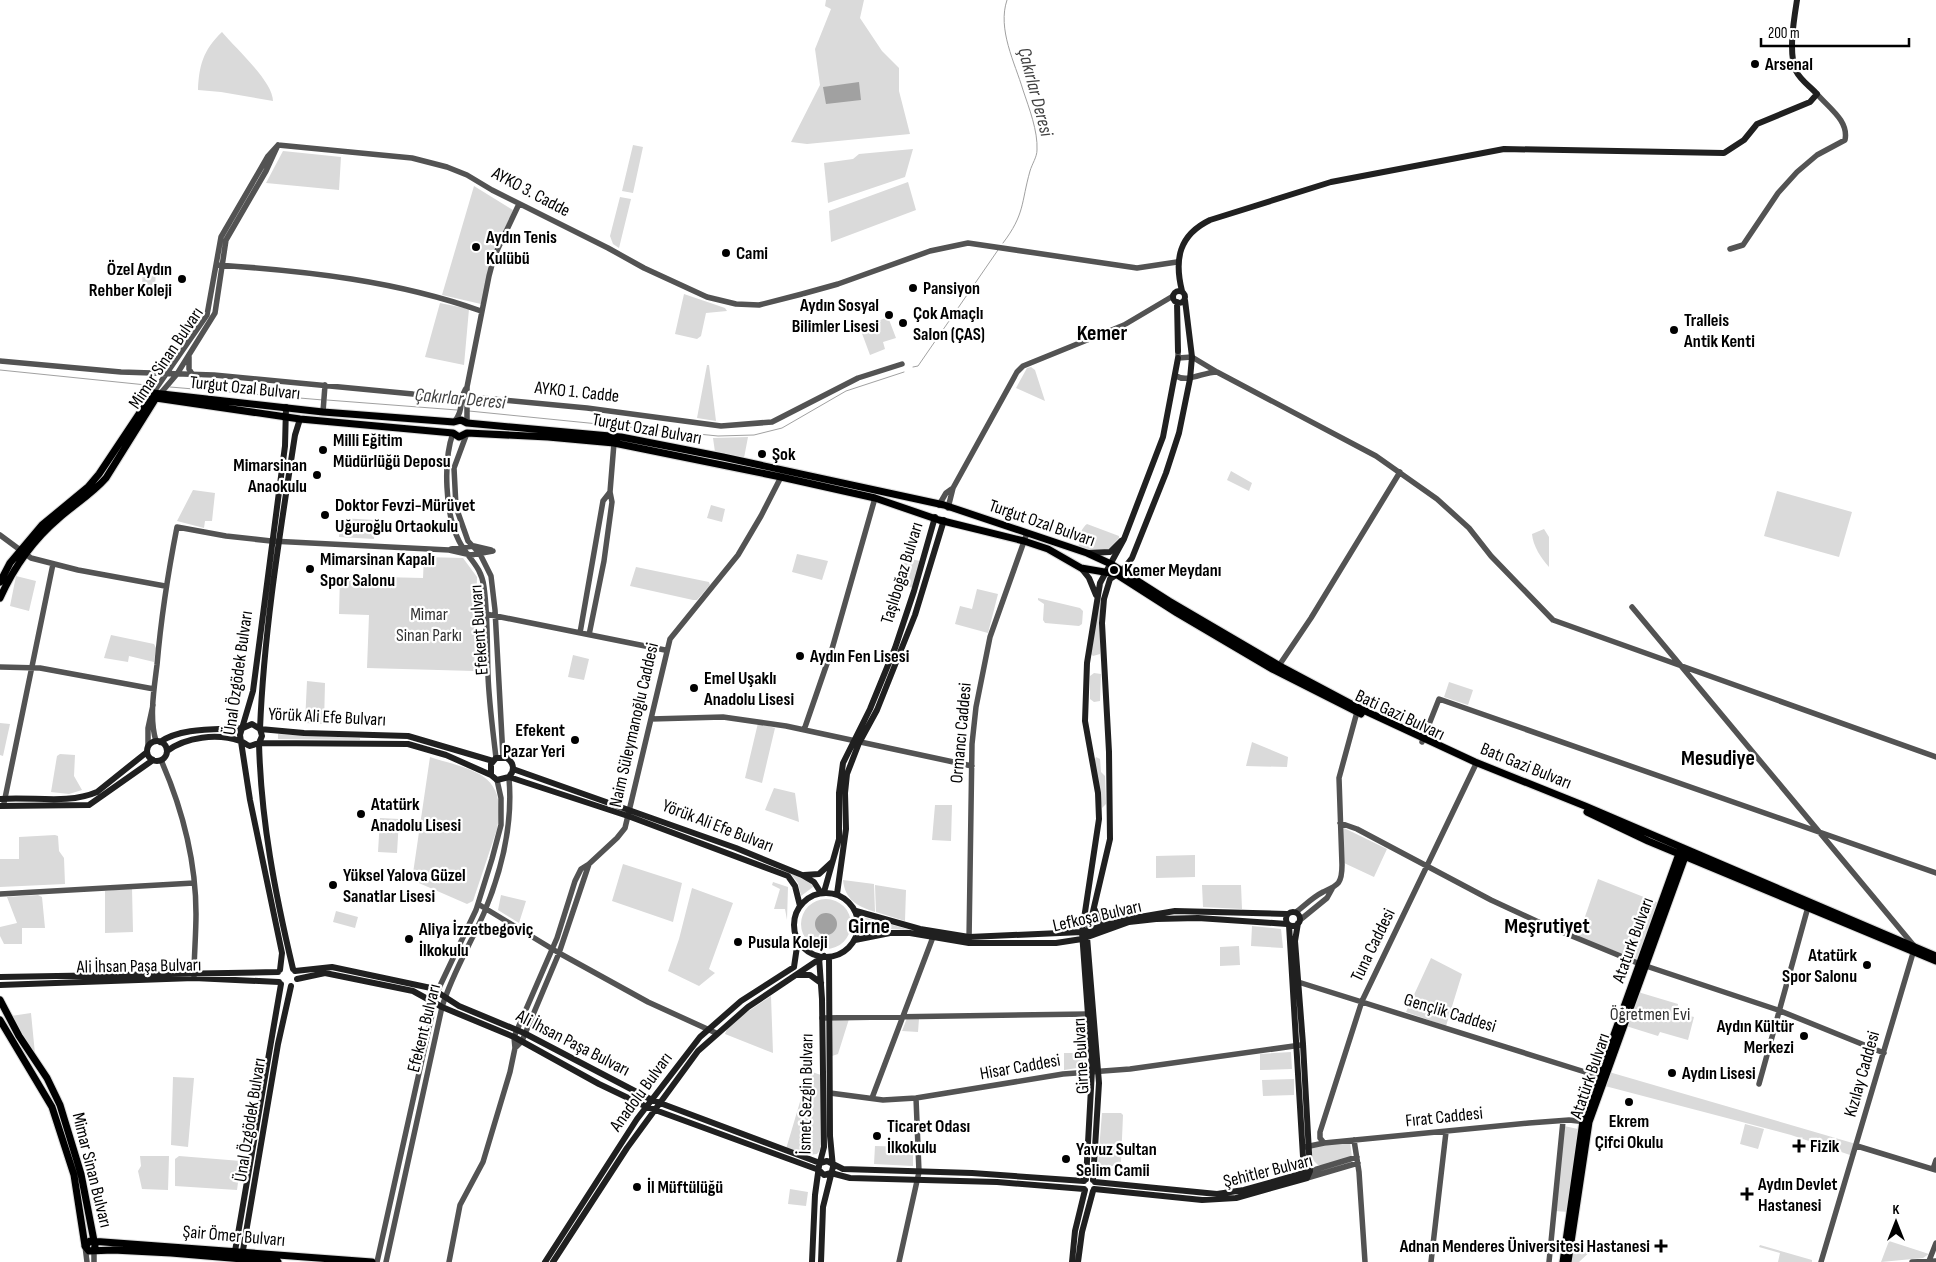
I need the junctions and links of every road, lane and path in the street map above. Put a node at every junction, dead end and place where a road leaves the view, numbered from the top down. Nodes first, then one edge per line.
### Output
1 (1797, 0) edge
2 (1817, 94) junction
3 (278, 145) joint
4 (518, 204) junction
5 (1730, 249) dead end
6 (1177, 262) junction
7 (218, 265) junction
8 (1175, 297) junction
9 (481, 311) junction
10 (190, 353) junction
11 (1178, 354) junction
12 (1192, 357) junction
13 (0, 361) edge
14 (902, 364) dead end
15 (1217, 372) junction
16 (177, 374) junction
17 (192, 374) junction
18 (166, 376) junction
19 (1176, 376) junction
20 (1190, 379) junction
21 (326, 385) junction
22 (156, 394) junction
23 (465, 396) junction
24 (286, 407) junction
25 (303, 410) junction
26 (323, 412) junction
27 (465, 414) junction
28 (286, 418) junction
29 (300, 419) junction
30 (454, 422) junction
31 (453, 433) junction
32 (467, 433) junction
33 (614, 444) junction
34 (772, 471) junction
35 (1400, 472) junction
36 (781, 476) junction
37 (953, 488) junction
38 (773, 490) junction
39 (610, 492) junction
40 (875, 498) junction
41 (939, 505) junction
42 (948, 508) junction
43 (935, 517) junction
44 (944, 520) junction
45 (1027, 534) junction
46 (0, 535) edge
47 (1124, 538) junction
48 (275, 541) junction
49 (1024, 541) junction
50 (474, 546) junction
51 (463, 547) junction
52 (449, 550) junction
53 (22, 552) junction
54 (1087, 553) junction
55 (480, 554) junction
56 (470, 555) junction
57 (53, 564) junction
58 (1112, 564) junction
59 (1081, 568) junction
60 (1106, 571) junction
61 (1119, 572) junction
62 (0, 582) edge
63 (165, 586) junction
64 (0, 598) edge
65 (1096, 598) junction
66 (1632, 607) dead end
67 (486, 614) junction
68 (496, 616) junction
69 (580, 633) junction
70 (589, 635) junction
71 (665, 650) junction
72 (0, 667) edge
73 (1681, 667) junction
74 (31, 668) junction
75 (1277, 668) junction
76 (154, 689) junction
77 (154, 703) junction
78 (1357, 712) junction
79 (651, 719) junction
80 (243, 728) junction
81 (260, 729) junction
82 (804, 730) junction
83 (1423, 740) junction
84 (158, 742) junction
85 (242, 742) junction
86 (856, 742) junction
87 (259, 743) junction
88 (148, 749) junction
89 (167, 751) junction
90 (1936, 757) edge
91 (497, 759) junction
92 (153, 760) junction
93 (161, 760) junction
94 (972, 766) junction
95 (1475, 766) junction
96 (513, 769) junction
97 (492, 775) junction
98 (509, 777) junction
99 (497, 780) junction
100 (2, 802) edge
101 (629, 812) junction
102 (1340, 823) junction
103 (1819, 832) junction
104 (1683, 852) junction
105 (834, 859) junction
106 (589, 864) junction
107 (1427, 865) junction
108 (1936, 873) edge
109 (802, 875) junction
110 (194, 882) junction
111 (1332, 889) junction
112 (823, 893) junction
113 (0, 894) edge
114 (837, 894) junction
115 (800, 906) junction
116 (477, 907) junction
117 (1808, 907) junction
118 (1094, 908) junction
119 (485, 910) junction
120 (856, 911) junction
121 (1296, 912) junction
122 (1287, 914) junction
123 (1299, 921) junction
124 (1112, 924) junction
125 (1288, 924) junction
126 (1084, 935) junction
127 (933, 937) junction
128 (798, 940) junction
129 (855, 940) junction
130 (969, 940) junction
131 (552, 948) junction
132 (1914, 950) junction
133 (559, 953) junction
134 (1936, 956) edge
135 (823, 957) junction
136 (1936, 961) edge
137 (1643, 964) junction
138 (294, 970) junction
139 (279, 971) junction
140 (54, 975) junction
141 (194, 975) junction
142 (794, 976) junction
143 (0, 977) edge
144 (105, 978) junction
145 (297, 979) junction
146 (1294, 981) junction
147 (54, 983) junction
148 (280, 983) junction
149 (821, 983) junction
150 (0, 985) edge
151 (291, 986) junction
152 (436, 992) junction
153 (444, 998) junction
154 (0, 1000) edge
155 (1362, 1002) junction
156 (433, 1003) junction
157 (442, 1007) junction
158 (1778, 1010) junction
159 (1088, 1014) junction
160 (904, 1015) junction
161 (825, 1017) junction
162 (0, 1020) edge
163 (707, 1029) junction
164 (515, 1033) junction
165 (524, 1033) junction
166 (716, 1033) junction
167 (522, 1041) junction
168 (1300, 1045) junction
169 (515, 1048) junction
170 (1884, 1053) junction
171 (1095, 1070) junction
172 (1602, 1077) junction
173 (1759, 1084) dead end
174 (830, 1093) junction
175 (872, 1098) junction
176 (916, 1098) junction
177 (652, 1100) junction
178 (660, 1102) junction
179 (647, 1107) junction
180 (655, 1110) junction
181 (1562, 1121) junction
182 (1586, 1122) junction
183 (1446, 1132) junction
184 (1354, 1140) junction
185 (1324, 1143) junction
186 (1857, 1146) junction
187 (1305, 1147) junction
188 (70, 1150) junction
189 (1357, 1160) junction
190 (1936, 1160) edge
191 (820, 1163) junction
192 (832, 1165) junction
193 (819, 1170) junction
194 (1934, 1170) edge
195 (919, 1172) junction
196 (831, 1173) junction
197 (77, 1174) junction
198 (1307, 1174) junction
199 (918, 1181) junction
200 (1091, 1184) junction
201 (1084, 1190) junction
202 (1936, 1243) edge
203 (85, 1246) junction
204 (94, 1246) junction
205 (238, 1256) junction
206 (554, 1261) edge
207 (1929, 1261) edge
208 (1936, 1261) edge
209 (87, 1262) edge
210 (94, 1262) edge
211 (278, 1262) edge
212 (372, 1262) edge
213 (377, 1262) edge
214 (386, 1262) edge
215 (449, 1262) edge
216 (545, 1262) edge
217 (812, 1262) edge
218 (821, 1262) edge
219 (899, 1262) edge
220 (1072, 1262) edge
221 (1078, 1262) edge
222 (1365, 1262) edge
223 (1431, 1262) edge
224 (1549, 1262) edge
225 (1563, 1262) edge
226 (1568, 1262) edge
227 (1823, 1262) edge
228 (1912, 1262) edge

1 - 2 main road
2 - 5 street
2 - 6 main road
3 - 4 street, AYKO 3. Cadde
3 - 7 street, Mimar Sinan Bulvarı
4 - 6 street, AYKO 3. Cadde
4 - 9 street
6 - 8 main road
7 - 9 street
7 - 10 street, Mimar Sinan Bulvarı
7 - 18 street, Mimar Sinan Bulvarı
8 - 11 main road
8 - 12 main road
8 - 37 street
9 - 23 street
10 - 16 street, Mimar Sinan Bulvarı
10 - 17 street
11 - 12 street
11 - 19 main road
12 - 15 street
12 - 20 main road
13 - 18 street, AYKO 1. Cadde
14 - 23 street, AYKO 1. Cadde
15 - 20 street
15 - 35 street
16 - 17 street, AYKO 1. Cadde
16 - 18 street, AYKO 1. Cadde
16 - 22 street, Mimar Sinan Bulvarı
17 - 21 street, AYKO 1. Cadde
18 - 22 street, Mimar Sinan Bulvarı
19 - 20 street
19 - 47 main road
20 - 61 main road
21 - 23 street, AYKO 1. Cadde
21 - 26 street
22 - 24 main road, Turgut Ozal Bulvarı
22 - 28 main road, Turgut Ozal Bulvarı
22 - 53 main road, Mimar Sinan Bulvarı
23 - 27 street
24 - 25 main road, Turgut Ozal Bulvarı
24 - 28 main road, Ünal Özgödek Bulvarı
25 - 26 main road, Turgut Ozal Bulvarı
25 - 29 street, Ünal Özgödek Bulvarı
26 - 30 main road, Turgut Ozal Bulvarı
27 - 30 main road, Turgut Ozal Bulvarı
27 - 32 main road, Efekent Bulvarı
27 - 34 main road, Turgut Ozal Bulvarı
28 - 29 main road, Turgut Ozal Bulvarı
28 - 48 main road, Ünal Özgödek Bulvarı
29 - 31 main road, Turgut Ozal Bulvarı
29 - 48 main road, Ünal Özgödek Bulvarı
30 - 31 main road
31 - 32 main road, Turgut Ozal Bulvarı
31 - 51 street, Efekent Bulvarı
32 - 33 main road, Turgut Ozal Bulvarı
32 - 50 street, Efekent Bulvarı
33 - 34 main road, Turgut Ozal Bulvarı
33 - 39 street
34 - 36 main road, Turgut Ozal Bulvarı
34 - 38 street
34 - 41 main road, Turgut Ozal Bulvarı
35 - 73 street
35 - 75 street
36 - 38 street, Naim Süleymanoğlu Caddesi
36 - 40 main road, Turgut Ozal Bulvarı
37 - 41 street
37 - 42 street
38 - 71 street, Naim Süleymanoğlu Caddesi
39 - 69 street
39 - 70 street
40 - 43 main road, Turgut Ozal Bulvarı
40 - 82 street
41 - 42 main road, Turgut Ozal Bulvarı
41 - 43 main road
42 - 44 main road
42 - 45 main road, Turgut Ozal Bulvarı
43 - 44 main road, Turgut Ozal Bulvarı
43 - 86 main road, Taşlıboğaz Bulvarı
44 - 49 main road, Turgut Ozal Bulvarı
44 - 86 main road, Taşlıboğaz Bulvarı
45 - 49 street, Ormancı Caddesi
45 - 54 main road, Turgut Ozal Bulvarı
46 - 53 street
47 - 54 main road
47 - 58 main road
48 - 52 street
48 - 63 street
48 - 80 main road, Ünal Özgödek Bulvarı
48 - 81 main road, Ünal Özgödek Bulvarı
49 - 59 main road, Turgut Ozal Bulvarı
49 - 94 street, Ormancı Caddesi
50 - 51 street
50 - 55 street, Efekent Bulvarı
50 - 55 street
51 - 52 street
51 - 56 street, Efekent Bulvarı
52 - 56 street
53 - 57 street
53 - 62 main road, Mimar Sinan Bulvarı
53 - 64 main road, Mimar Sinan Bulvarı
54 - 58 main road, Turgut Ozal Bulvarı
55 - 56 street
55 - 68 street, Efekent Bulvarı
56 - 67 street, Efekent Bulvarı
57 - 63 street
57 - 74 street
58 - 60 main road
58 - 61 main road, Turgut Ozal Bulvarı
59 - 60 main road, Turgut Ozal Bulvarı
59 - 65 main road
60 - 61 main road, Turgut Ozal Bulvarı
60 - 65 main road
61 - 75 main road, Batı Gazi Bulvarı
61 - 118 main road
63 - 76 street
65 - 126 main road
66 - 73 street
67 - 68 street
67 - 91 street, Efekent Bulvarı
68 - 69 street
68 - 91 street, Efekent Bulvarı
69 - 70 street
70 - 71 street
71 - 79 street, Naim Süleymanoğlu Caddesi
72 - 74 street
73 - 90 street
73 - 103 street
74 - 76 street
74 - 100 street
75 - 78 main road, Bati Gazi Bulvarı
75 - 83 main road, Batı Gazi Bulvarı
76 - 77 street
77 - 84 street
77 - 88 street
78 - 83 main road, Bati Gazi Bulvarı
78 - 102 street
79 - 82 street
79 - 101 street, Naim Süleymanoğlu Caddesi
80 - 81 main road, Yörük Ali Efe Bulvarı
80 - 84 main road, Yörük Ali Efe Bulvarı
80 - 85 main road, Ünal Özgödek Bulvarı
81 - 87 main road, Ünal Özgödek Bulvarı
81 - 91 main road, Yörük Ali Efe Bulvarı
82 - 86 street
83 - 95 main road, Bati Gazi Bulvarı
83 - 103 street
83 - 104 main road, Batı Gazi Bulvarı
84 - 88 main road
84 - 89 main road
85 - 87 main road, Yörük Ali Efe Bulvarı
85 - 89 main road, Yörük Ali Efe Bulvarı
85 - 139 main road, Ünal Özgödek Bulvarı
86 - 94 street
86 - 105 main road, Taşlıboğaz Bulvarı
86 - 114 main road, Taşlıboğaz Bulvarı
87 - 97 main road, Yörük Ali Efe Bulvarı
87 - 138 main road, Ünal Özgödek Bulvarı
88 - 92 main road
88 - 100 main road
89 - 93 main road
91 - 96 main road
91 - 97 main road
92 - 93 main road
92 - 100 main road
93 - 110 street
94 - 130 street, Ormancı Caddesi
95 - 104 main road, Bati Gazi Bulvarı
95 - 107 street, Tuna Caddesi
96 - 98 main road
96 - 101 main road, Yörük Ali Efe Bulvarı
97 - 99 main road
98 - 99 main road
98 - 101 main road, Yörük Ali Efe Bulvarı
98 - 119 street, Efekent Bulvarı
99 - 116 street, Efekent Bulvarı
101 - 106 street, Naim Süleymanoğlu Caddesi
101 - 109 main road, Yörük Ali Efe Bulvarı
101 - 115 main road, Yörük Ali Efe Bulvarı
102 - 107 street
102 - 111 street
103 - 108 street
103 - 132 street
104 - 117 main road, Batı Gazi Bulvarı
104 - 132 main road, Batı Gazi Bulvarı
104 - 137 main road, Ataturk Bulvarı
105 - 109 main road
105 - 112 main road, Taşlıboğaz Bulvarı
106 - 131 street, Naim Süleymanoğlu Caddesi
106 - 133 street, Naim Süleymanoğlu Caddesi
107 - 137 street
107 - 155 street, Tuna Caddesi
109 - 112 main road, Yörük Ali Efe Bulvarı
110 - 113 street
110 - 141 street
111 - 121 street
111 - 123 street
112 - 114 main road
112 - 115 main road
114 - 120 main road
115 - 128 main road
116 - 119 street
116 - 152 street, Efekent Bulvarı
117 - 132 main road, Batı Gazi Bulvarı
117 - 158 street
118 - 124 main road
118 - 126 main road
119 - 131 street
119 - 153 street, Efekent Bulvarı
120 - 129 main road
120 - 130 main road, Lefkoşa Bulvarı
121 - 122 main road
121 - 123 main road
122 - 124 main road, Lefkoşa Bulvarı
122 - 125 main road
123 - 125 main road
123 - 146 main road
124 - 126 main road, Lefkoşa Bulvarı
125 - 126 main road, Lefkoşa Bulvarı
125 - 146 main road
126 - 130 main road, Lefkoşa Bulvarı
126 - 159 main road, Girne Bulvarı
126 - 171 main road, Girne Bulvarı
127 - 129 main road, Lefkoşa Bulvarı
127 - 130 main road, Lefkoşa Bulvarı
127 - 160 street
128 - 135 main road
128 - 163 main road, Anadolu Bulvarı
129 - 135 main road
131 - 133 street
131 - 164 street, Naim Süleymanoğlu Caddesi
132 - 134 main road, Batı Gazi Bulvarı
132 - 136 main road, Batı Gazi Bulvarı
132 - 170 street, Kızılay Caddesi
133 - 163 street
133 - 165 street, Naim Süleymanoğlu Caddesi
135 - 142 main road, Anadolu Bulvarı
135 - 149 main road, İsmet Sezgin Bulvarı
135 - 161 main road
137 - 158 street
137 - 172 main road, Ataturk Bulvarı
138 - 139 main road
138 - 145 main road
138 - 152 main road, Ali İhsan Paşa Bulvarı
139 - 141 main road, Ali İhsan Paşa Bulvarı
139 - 148 main road
140 - 143 main road, Ali İhsan Paşa Bulvarı
140 - 144 main road, Ali İhsan Paşa Bulvarı
140 - 147 street
141 - 144 main road, Ali İhsan Paşa Bulvarı
141 - 148 main road, Ali İhsan Paşa Bulvarı
142 - 149 main road
142 - 166 main road, Anadolu Bulvarı
144 - 147 main road, Ali İhsan Paşa Bulvarı
145 - 151 main road
145 - 156 main road, Ali İhsan Paşa Bulvarı
146 - 155 street, Gençlik Caddesi
146 - 168 main road
147 - 150 main road, Ali İhsan Paşa Bulvarı
148 - 151 main road
148 - 205 main road, Ünal Özgödek Bulvarı
149 - 161 main road, İsmet Sezgin Bulvarı
151 - 205 main road, Ünal Özgödek Bulvarı
152 - 153 main road, Ali İhsan Paşa Bulvarı
152 - 156 street, Efekent Bulvarı
153 - 157 street, Efekent Bulvarı
153 - 164 main road, Ali İhsan Paşa Bulvarı
154 - 188 main road, Mimar Sinan Bulvarı
155 - 172 street, Gençlik Caddesi
155 - 185 street, Tuna Caddesi
156 - 157 main road, Ali İhsan Paşa Bulvarı
156 - 213 street, Efekent Bulvarı
157 - 164 main road, Ali İhsan Paşa Bulvarı
157 - 214 street, Efekent Bulvarı
158 - 170 street
158 - 173 street
159 - 160 street
159 - 171 main road, Girne Bulvarı
160 - 161 street
160 - 175 street
161 - 174 main road, İsmet Sezgin Bulvarı
161 - 191 main road, İsmet Sezgin Bulvarı
162 - 188 main road, Mimar Sinan Bulvarı
163 - 166 street
163 - 177 main road, Anadolu Bulvarı
164 - 165 main road, Ali İhsan Paşa Bulvarı
164 - 167 main road, Ali İhsan Paşa Bulvarı
164 - 169 street
165 - 167 street, Naim Süleymanoğlu Caddesi
165 - 177 main road, Ali İhsan Paşa Bulvarı
166 - 178 main road, Anadolu Bulvarı
167 - 169 street
167 - 179 main road, Ali İhsan Paşa Bulvarı
168 - 171 street, Hisar Caddesi
168 - 187 main road
169 - 215 street
170 - 186 street, Kızılay Caddesi
171 - 176 street, Hisar Caddesi
171 - 200 main road, Girne Bulvarı
172 - 182 main road, Ataturk Bulvarı
174 - 175 street, Hisar Caddesi
174 - 192 main road, İsmet Sezgin Bulvarı
175 - 176 street, Hisar Caddesi
176 - 195 street
177 - 178 main road, Ali İhsan Paşa Bulvarı
177 - 179 main road, Anadolu Bulvarı
178 - 180 main road, Anadolu Bulvarı
178 - 191 main road, Ali İhsan Paşa Bulvarı
179 - 180 main road, Ali İhsan Paşa Bulvarı
179 - 216 main road, Anadolu Bulvarı
180 - 193 main road, Ali İhsan Paşa Bulvarı
180 - 206 main road, Anadolu Bulvarı
181 - 182 street, Fırat Caddesi
181 - 183 street, Fırat Caddesi
181 - 224 street
182 - 225 main road, Atatürk Bulvarı
182 - 226 main road, Atatürk Bulvarı
183 - 184 street, Fırat Caddesi
183 - 223 street
184 - 185 street, Fırat Caddesi
184 - 189 street
185 - 187 street, Fırat Caddesi
186 - 194 street
186 - 227 street, Kızılay Caddesi
187 - 198 main road
188 - 197 main road, Mimar Sinan Bulvarı
189 - 198 street, Şehitler Bulvarı
189 - 222 street
190 - 194 street
191 - 192 main road, Ali İhsan Paşa Bulvarı
191 - 193 main road, İsmet Sezgin Bulvarı
192 - 195 main road, Şehitler Bulvarı
192 - 196 main road, İsmet Sezgin Bulvarı
193 - 196 main road, Ali İhsan Paşa Bulvarı
193 - 217 main road, İsmet Sezgin Bulvarı
195 - 199 street
195 - 200 main road, Şehitler Bulvarı
196 - 199 main road, Şehitler Bulvarı
196 - 218 main road, İsmet Sezgin Bulvarı
197 - 203 main road, Mimar Sinan Bulvarı
197 - 204 main road, Mimar Sinan Bulvarı
198 - 200 main road, Şehitler Bulvarı
199 - 201 main road, Şehitler Bulvarı
199 - 219 street
200 - 201 main road
200 - 201 main road, Şehitler Bulvarı
200 - 221 main road, Girne Bulvarı
201 - 220 main road
202 - 207 street
203 - 204 main road, Şair Ömer Bulvarı
203 - 209 street, Mimar Sinan Bulvarı
204 - 205 main road, Şair Ömer Bulvarı
204 - 210 street, Mimar Sinan Bulvarı
205 - 211 main road, Şair Ömer Bulvarı
205 - 212 main road, Şair Ömer Bulvarı
207 - 208 street
207 - 228 street

